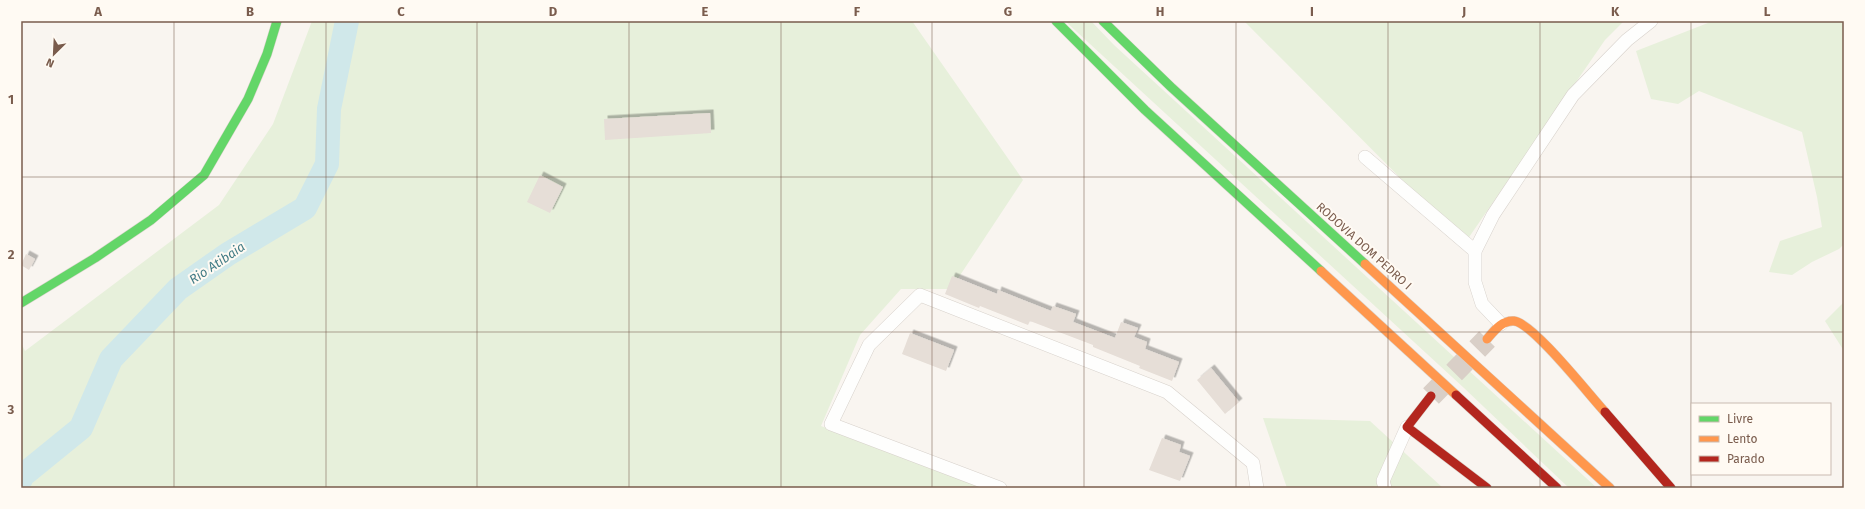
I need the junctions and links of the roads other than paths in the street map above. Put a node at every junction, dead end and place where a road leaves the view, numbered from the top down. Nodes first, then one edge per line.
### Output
1 (277, 21) edge
2 (1056, 21) edge
3 (1103, 21) edge
4 (1651, 21) edge
5 (1365, 157) dead end
6 (1475, 251) junction
7 (21, 303) edge
8 (1501, 324) junction
9 (1487, 339) tunnel mouth
10 (1432, 396) tunnel mouth
11 (1407, 428) junction
12 (1000, 488) edge
13 (1257, 488) edge
14 (1385, 488) edge
15 (1487, 488) edge
16 (1557, 488) edge
17 (1610, 488) edge
18 (1671, 488) edge

1 - 7 main road
2 - 16 main road
3 - 17 main road, RODOVIA DOM PEDRO I
4 - 6 street
5 - 6 street
6 - 8 street
8 - 9 main road
8 - 18 main road
10 - 11 main road
11 - 14 street
11 - 15 main road
12 - 13 street

